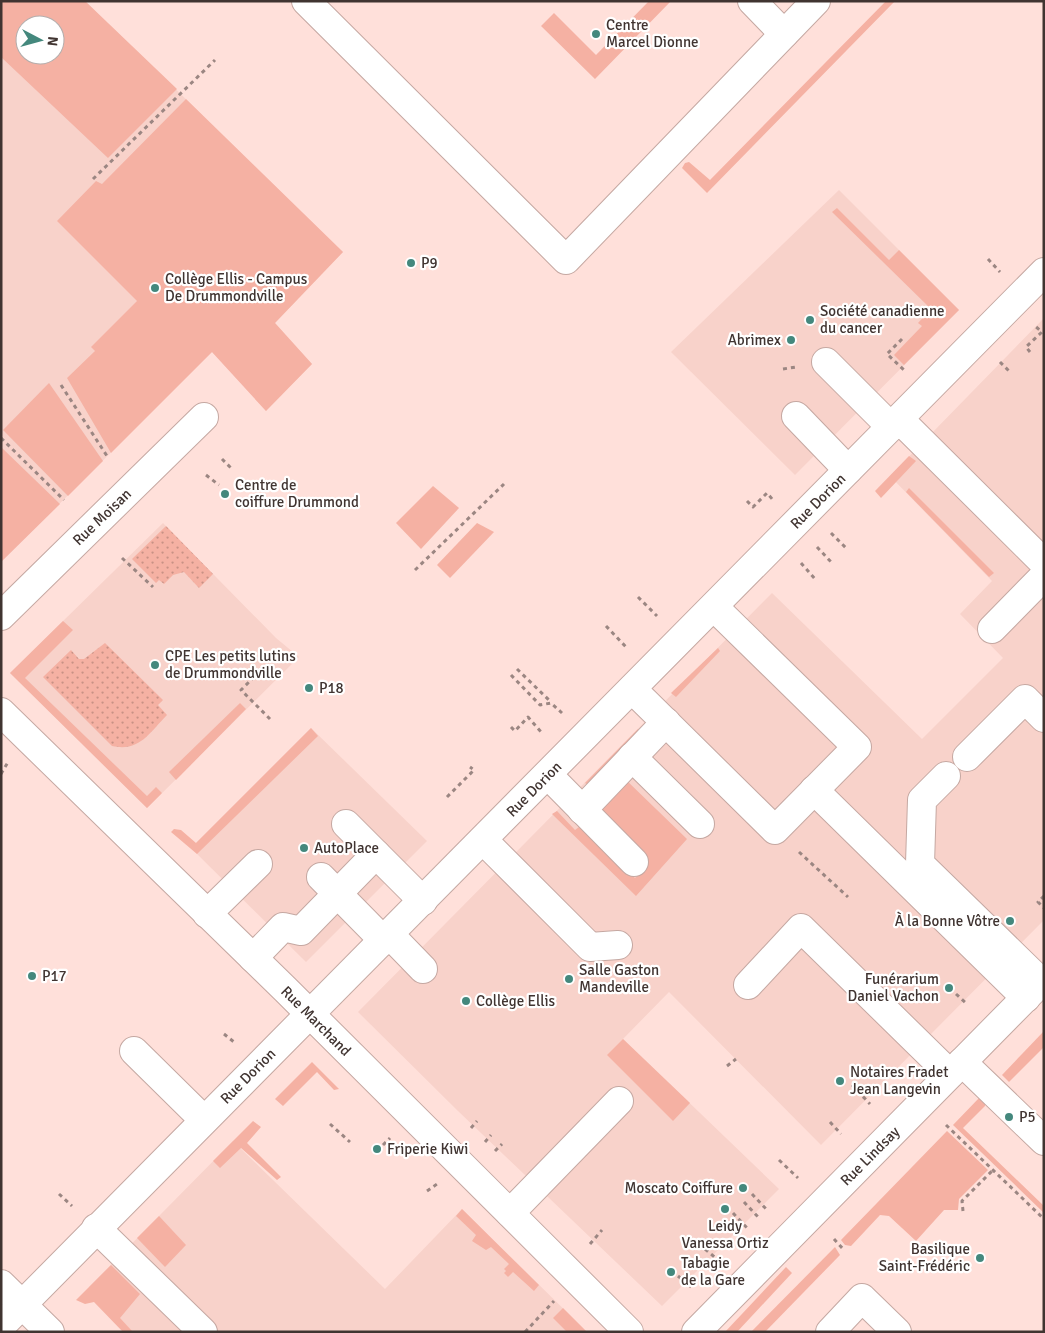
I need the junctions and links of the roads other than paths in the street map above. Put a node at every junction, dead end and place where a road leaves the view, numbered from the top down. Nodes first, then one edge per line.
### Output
1 (306, 1) edge
2 (752, 1) edge
3 (816, 1) edge
4 (784, 34) junction
5 (1042, 277) edge
6 (826, 362) dead end
7 (796, 416) dead end
8 (204, 417) dead end
9 (895, 423) junction
10 (848, 470) junction
11 (1044, 563) edge
12 (1044, 576) edge
13 (714, 607) junction
14 (1, 616) edge
15 (992, 629) dead end
16 (632, 689) junction
17 (1, 712) edge
18 (1044, 718) edge
19 (666, 722) junction
20 (632, 757) junction
21 (967, 757) dead end
22 (548, 775) junction
23 (946, 776) dead end
24 (814, 790) junction
25 (582, 810) junction
26 (346, 824) dead end
27 (700, 824) dead end
28 (484, 840) junction
29 (376, 854) junction
30 (634, 862) dead end
31 (258, 864) dead end
32 (330, 886) junction
33 (423, 901) junction
34 (207, 914) junction
35 (387, 938) junction
36 (618, 945) dead end
37 (253, 958) junction
38 (423, 969) dead end
39 (748, 985) dead end
40 (1037, 986) edge
41 (310, 1015) junction
42 (134, 1051) dead end
43 (956, 1068) junction
44 (619, 1101) dead end
45 (204, 1120) junction
46 (1039, 1127) edge
47 (510, 1213) junction
48 (96, 1228) junction
49 (1, 1284) edge
50 (22, 1304) junction
51 (1, 1326) edge
52 (50, 1332) edge
53 (202, 1332) edge
54 (629, 1332) edge
55 (696, 1332) edge
56 (830, 1332) edge
57 (897, 1332) edge

1 - 4 street
2 - 4 street
3 - 4 street
5 - 9 street, Rue Dorion
6 - 9 street
7 - 10 street
8 - 14 street, Rue Moisan
9 - 10 street, Rue Dorion
9 - 11 street
10 - 13 street, Rue Dorion
12 - 15 street
13 - 16 street, Rue Dorion
13 - 24 street
16 - 19 street
16 - 22 street, Rue Dorion
17 - 34 street, Rue Marchand
18 - 21 street
19 - 20 street
19 - 24 street
20 - 25 street
20 - 27 street
22 - 25 street
22 - 28 street, Rue Dorion
23 - 40 street
24 - 40 street
25 - 30 street
26 - 29 street
28 - 33 street, Rue Dorion
28 - 36 street
29 - 32 street
29 - 33 street
31 - 34 street
32 - 35 street
32 - 37 street
33 - 35 street, Rue Dorion
34 - 37 street, Rue Marchand
35 - 38 street
35 - 41 street, Rue Dorion
37 - 41 street, Rue Marchand
39 - 43 street
40 - 43 street, Rue Lindsay
41 - 45 street, Rue Dorion
41 - 47 street, Rue Marchand
42 - 45 street
43 - 46 street
43 - 55 street, Rue Lindsay
44 - 47 street
45 - 48 street, Rue Dorion
47 - 54 street, Rue Marchand
48 - 50 street, Rue Dorion
48 - 53 street
49 - 50 street
50 - 51 street, Rue Dorion
50 - 52 street
56 - 57 street

